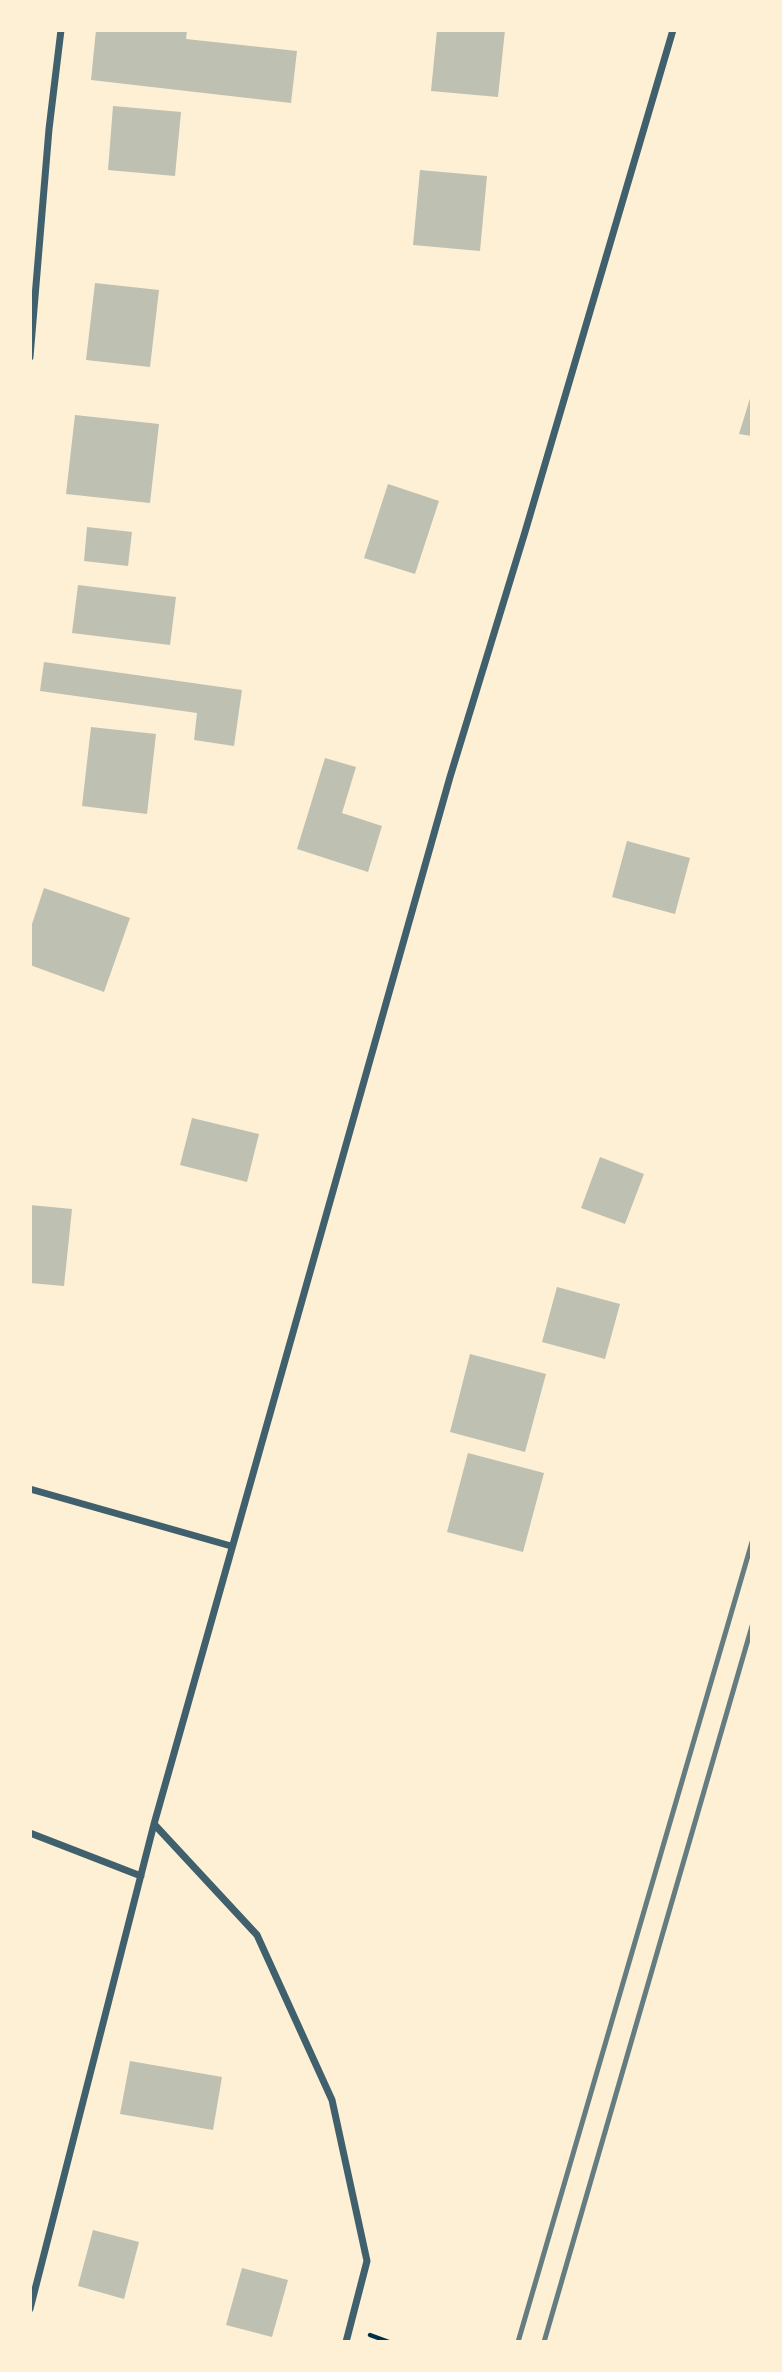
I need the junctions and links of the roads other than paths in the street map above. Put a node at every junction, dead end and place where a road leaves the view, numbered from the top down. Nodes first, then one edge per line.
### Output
1 (61, 30) edge
2 (673, 30) edge
3 (30, 357) edge
4 (30, 1489) edge
5 (232, 1546) junction
6 (154, 1824) junction
7 (30, 1833) edge
8 (141, 1876) junction
9 (30, 2309) edge
10 (346, 2342) edge

1 - 3 street
2 - 5 street
4 - 5 street
5 - 6 street
6 - 8 street
6 - 10 street
7 - 8 street
8 - 9 street

